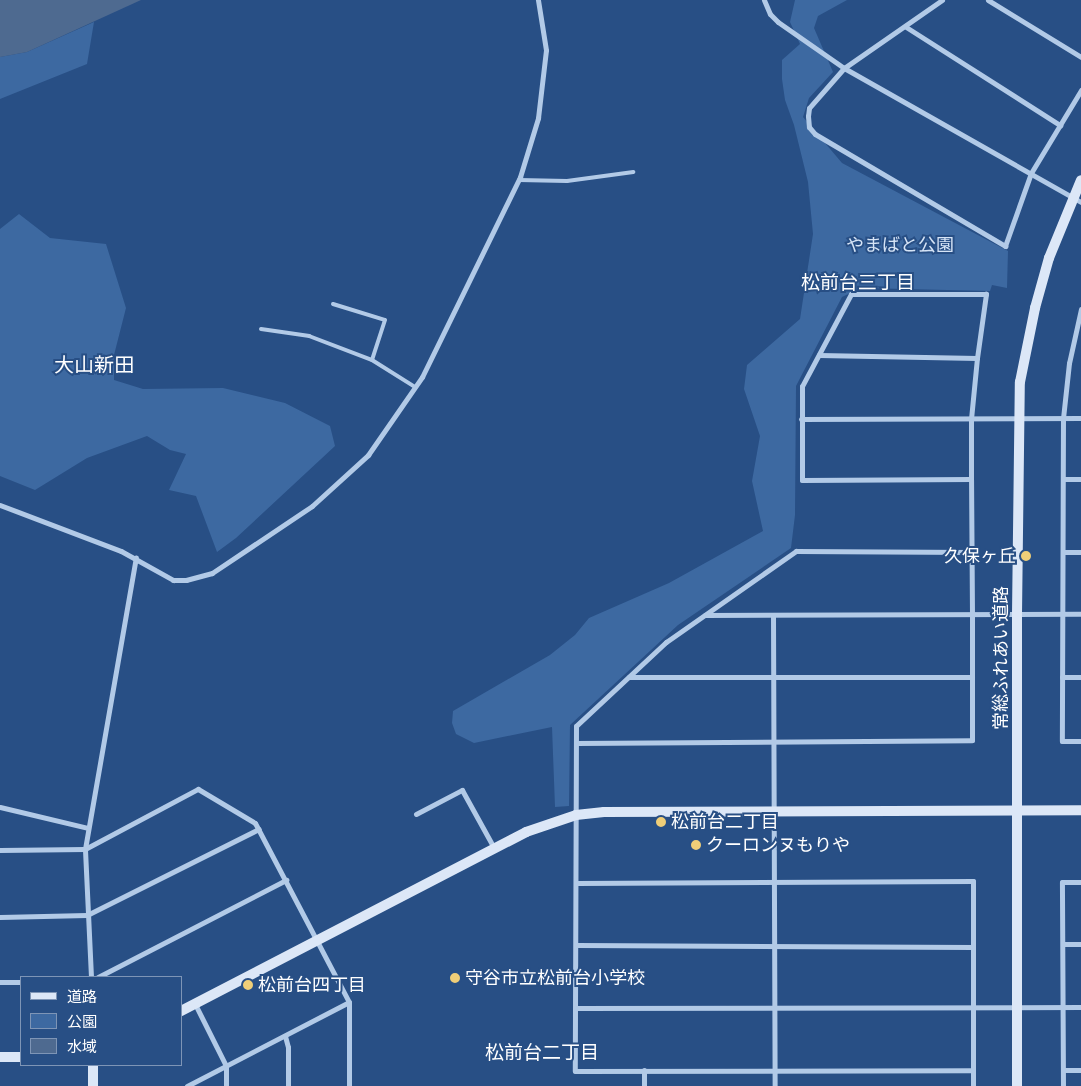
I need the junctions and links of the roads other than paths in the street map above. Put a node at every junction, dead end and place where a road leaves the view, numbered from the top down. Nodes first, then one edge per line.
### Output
1 (538, 0) edge
2 (764, 0) edge
3 (942, 0) edge
4 (988, 0) edge
5 (906, 27) junction
6 (1081, 57) edge
7 (844, 68) junction
8 (1081, 90) edge
9 (1060, 125) junction
10 (633, 172) dead end
11 (1031, 173) junction
12 (519, 180) junction
13 (1081, 180) edge
14 (1077, 199) edge
15 (333, 304) dead end
16 (1081, 309) edge
17 (261, 329) dead end
18 (819, 355) junction
19 (977, 358) junction
20 (372, 360) junction
21 (415, 387) junction
22 (971, 418) junction
23 (1018, 418) junction
24 (1063, 418) junction
25 (1081, 418) edge
26 (801, 419) junction
27 (1063, 479) junction
28 (1081, 479) edge
29 (971, 480) junction
30 (0, 505) edge
31 (972, 552) junction
32 (1063, 552) junction
33 (1081, 552) edge
34 (136, 557) junction
35 (1016, 614) junction
36 (1062, 614) junction
37 (1081, 614) edge
38 (704, 615) junction
39 (773, 615) junction
40 (972, 615) junction
41 (628, 677) junction
42 (773, 677) junction
43 (972, 677) junction
44 (1062, 677) junction
45 (1081, 677) edge
46 (773, 741) junction
47 (1081, 741) edge
48 (576, 743) junction
49 (0, 807) edge
50 (1018, 810) junction
51 (1081, 810) edge
52 (774, 812) junction
53 (416, 814) dead end
54 (576, 815) junction
55 (88, 828) junction
56 (259, 829) junction
57 (86, 849) junction
58 (495, 849) junction
59 (0, 850) edge
60 (286, 880) junction
61 (774, 882) junction
62 (1081, 882) edge
63 (577, 883) junction
64 (87, 915) junction
65 (0, 917) edge
66 (317, 941) junction
67 (1063, 944) junction
68 (1081, 944) edge
69 (576, 945) junction
70 (774, 945) junction
71 (972, 947) junction
72 (91, 976) edge
73 (100, 976) edge
74 (0, 982) edge
75 (20, 982) edge
76 (349, 1002) junction
77 (195, 1004) junction
78 (972, 1007) junction
79 (1016, 1007) junction
80 (1063, 1007) junction
81 (1081, 1007) edge
82 (576, 1008) junction
83 (775, 1008) junction
84 (182, 1010) edge
85 (285, 1036) junction
86 (0, 1057) edge
87 (20, 1057) edge
88 (93, 1066) edge
89 (226, 1066) junction
90 (644, 1070) junction
91 (775, 1070) junction
92 (972, 1070) junction
93 (1063, 1070) junction
94 (1081, 1070) edge
95 (93, 1086) edge
96 (187, 1086) edge
97 (226, 1086) edge
98 (288, 1086) edge
99 (349, 1086) edge
100 (644, 1086) edge
101 (775, 1086) edge
102 (973, 1086) edge
103 (1017, 1086) edge
104 (1063, 1086) edge

1 - 12 street
2 - 7 street
3 - 5 street
4 - 6 street
5 - 7 street
5 - 9 street
7 - 11 street
7 - 11 street
8 - 9 street
9 - 11 street
10 - 12 lane
11 - 14 street
12 - 21 street
13 - 14 street, 常総ふれあい道路
14 - 23 street, 常総ふれあい道路
15 - 20 lane
16 - 24 street
17 - 20 lane
18 - 19 street
18 - 19 street
18 - 26 street
19 - 22 street
20 - 21 lane
21 - 34 street
22 - 23 street
22 - 26 street
22 - 29 street
23 - 24 street
23 - 35 street, 常総ふれあい道路
24 - 25 street
24 - 27 street
26 - 29 street
27 - 28 street
27 - 32 street
29 - 31 street
30 - 34 street
31 - 38 street
31 - 40 street
32 - 33 street
32 - 36 street
34 - 55 street
35 - 36 street
35 - 40 street
35 - 50 street, 常総ふれあい道路
36 - 37 street
36 - 44 street
38 - 39 street
38 - 41 street
39 - 40 street
39 - 42 street
40 - 43 street
41 - 42 street
41 - 48 street
42 - 43 street
42 - 46 street
43 - 46 street
44 - 45 street
44 - 47 street
46 - 48 street
46 - 52 street
48 - 54 street
49 - 55 street
50 - 51 street
50 - 52 street
50 - 79 street, 常総ふれあい道路
52 - 54 street
52 - 61 street
53 - 58 street
54 - 58 street
54 - 63 street
55 - 57 street
56 - 57 street
56 - 60 street
56 - 64 street
57 - 59 street
57 - 64 street
58 - 66 street
60 - 66 street
60 - 73 street
61 - 63 street
61 - 70 street
61 - 71 street
62 - 67 street
63 - 69 street
64 - 65 street
64 - 72 street
66 - 76 street
66 - 77 street
67 - 68 street
67 - 80 street
69 - 70 street
69 - 82 street
70 - 71 street
70 - 83 street
71 - 78 street
74 - 75 street
76 - 85 street
76 - 99 street
77 - 84 street
77 - 89 street
78 - 79 street
78 - 83 street
78 - 92 street
79 - 80 street
79 - 103 street, 常総ふれあい道路
80 - 81 street
80 - 93 street
82 - 83 street
82 - 90 street
83 - 91 street
85 - 89 street
85 - 98 street
86 - 87 street
88 - 95 street
89 - 96 street
89 - 97 street
90 - 91 street
90 - 100 street
91 - 92 street
91 - 101 street
92 - 102 street
93 - 94 street
93 - 104 street

